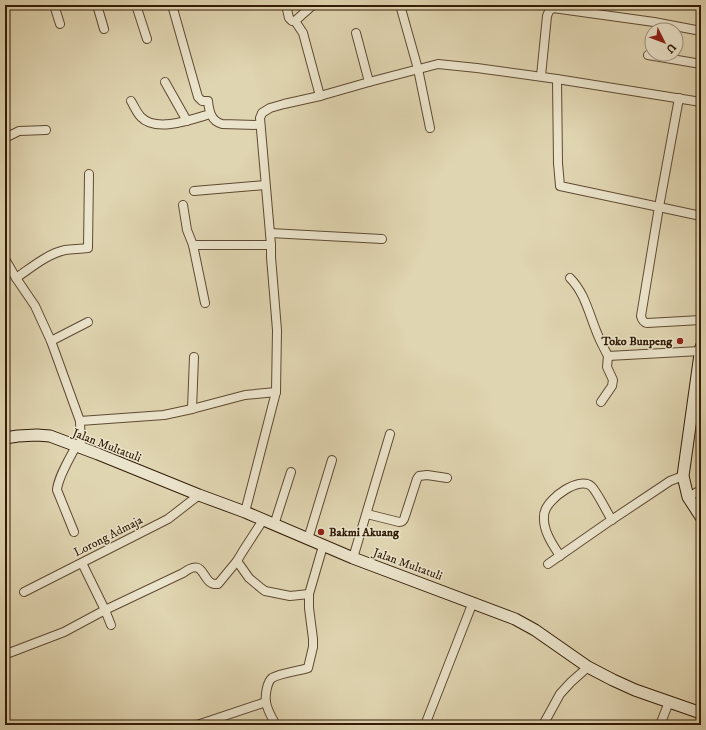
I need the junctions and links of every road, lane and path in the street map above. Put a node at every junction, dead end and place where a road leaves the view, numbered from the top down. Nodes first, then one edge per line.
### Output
1 (54, 5) edge
2 (97, 5) edge
3 (136, 5) edge
4 (172, 5) edge
5 (286, 5) edge
6 (313, 5) edge
7 (400, 5) edge
8 (295, 21) junction
9 (60, 24) dead end
10 (104, 29) dead end
11 (701, 31) edge
12 (356, 33) dead end
13 (147, 39) dead end
14 (684, 61) edge
15 (701, 64) edge
16 (418, 69) junction
17 (541, 76) junction
18 (557, 78) junction
19 (165, 82) dead end
20 (369, 82) junction
21 (320, 96) junction
22 (679, 98) junction
23 (131, 101) dead end
24 (701, 102) edge
25 (210, 114) junction
26 (187, 121) junction
27 (260, 125) junction
28 (430, 128) dead end
29 (46, 130) dead end
30 (5, 138) edge
31 (89, 174) dead end
32 (266, 185) junction
33 (194, 191) dead end
34 (183, 205) dead end
35 (658, 207) junction
36 (701, 216) edge
37 (270, 233) junction
38 (382, 239) dead end
39 (192, 245) junction
40 (271, 245) junction
41 (5, 259) edge
42 (16, 278) junction
43 (570, 278) dead end
44 (205, 303) dead end
45 (701, 320) edge
46 (88, 322) dead end
47 (51, 341) junction
48 (701, 349) edge
49 (608, 356) junction
50 (194, 357) dead end
51 (276, 392) junction
52 (601, 402) dead end
53 (192, 410) junction
54 (80, 421) junction
55 (390, 434) dead end
56 (5, 438) edge
57 (79, 447) junction
58 (332, 460) dead end
59 (291, 472) dead end
60 (683, 476) junction
61 (446, 478) dead end
62 (701, 490) edge
63 (199, 495) junction
64 (688, 497) junction
65 (245, 512) junction
66 (367, 514) junction
67 (701, 518) edge
68 (263, 520) junction
69 (612, 520) junction
70 (274, 525) junction
71 (74, 532) dead end
72 (308, 539) junction
73 (324, 546) junction
74 (560, 556) junction
75 (353, 558) junction
76 (237, 562) junction
77 (82, 564) junction
78 (548, 564) dead end
79 (24, 592) dead end
80 (309, 594) junction
81 (473, 602) junction
82 (106, 610) junction
83 (111, 625) dead end
84 (9, 653) dead end
85 (588, 667) junction
86 (266, 702) junction
87 (669, 702) junction
88 (701, 712) edge
89 (197, 725) edge
90 (276, 725) edge
91 (425, 725) edge
92 (543, 725) edge
93 (660, 725) edge

1 - 9 street
2 - 10 street
3 - 13 street
4 - 25 street
5 - 8 street
6 - 8 street
7 - 16 street
8 - 21 street
11 - 17 street
12 - 20 street
14 - 15 street
16 - 17 street
16 - 20 street
16 - 28 street
17 - 18 street
18 - 22 street
18 - 35 street
19 - 26 street
20 - 21 street
21 - 27 street
22 - 24 street
22 - 35 street
23 - 26 street
25 - 26 street
25 - 27 street
27 - 32 street
29 - 30 street
31 - 42 street
32 - 33 street
32 - 37 street
34 - 39 street
35 - 36 street
35 - 45 street
37 - 38 street
37 - 40 street
39 - 40 street
39 - 44 street
40 - 51 street
41 - 42 street
42 - 47 street
43 - 49 street
46 - 47 street
47 - 54 street
48 - 49 street
48 - 60 main road
49 - 52 street
50 - 53 street
51 - 53 street
51 - 65 street
53 - 54 street
54 - 57 street
55 - 66 street
56 - 57 main road, Jalan Multatuli
57 - 63 main road, Jalan Multatuli
57 - 71 street
58 - 72 street
59 - 70 street
60 - 64 main road
60 - 69 street
61 - 66 street
62 - 64 street
63 - 65 main road, Jalan Multatuli
63 - 77 street, Lorong Admaja
64 - 67 main road
65 - 68 main road, Jalan Multatuli
66 - 75 street
68 - 70 main road, Jalan Multatuli
68 - 76 street
69 - 74 street
69 - 74 street
70 - 72 main road, Jalan Multatuli
72 - 73 main road, Jalan Multatuli
73 - 75 main road, Jalan Multatuli
73 - 80 street
74 - 78 street
75 - 81 main road, Jalan Multatuli
76 - 80 street
76 - 82 street
77 - 79 street, Lorong Admaja
77 - 82 street
80 - 86 street
81 - 85 main road, Jalan Multatuli
81 - 91 street
82 - 83 street
82 - 84 street
85 - 87 main road, Jalan Multatuli
85 - 92 street
86 - 89 street
86 - 90 street
87 - 88 main road, Jalan Multatuli
87 - 93 street

